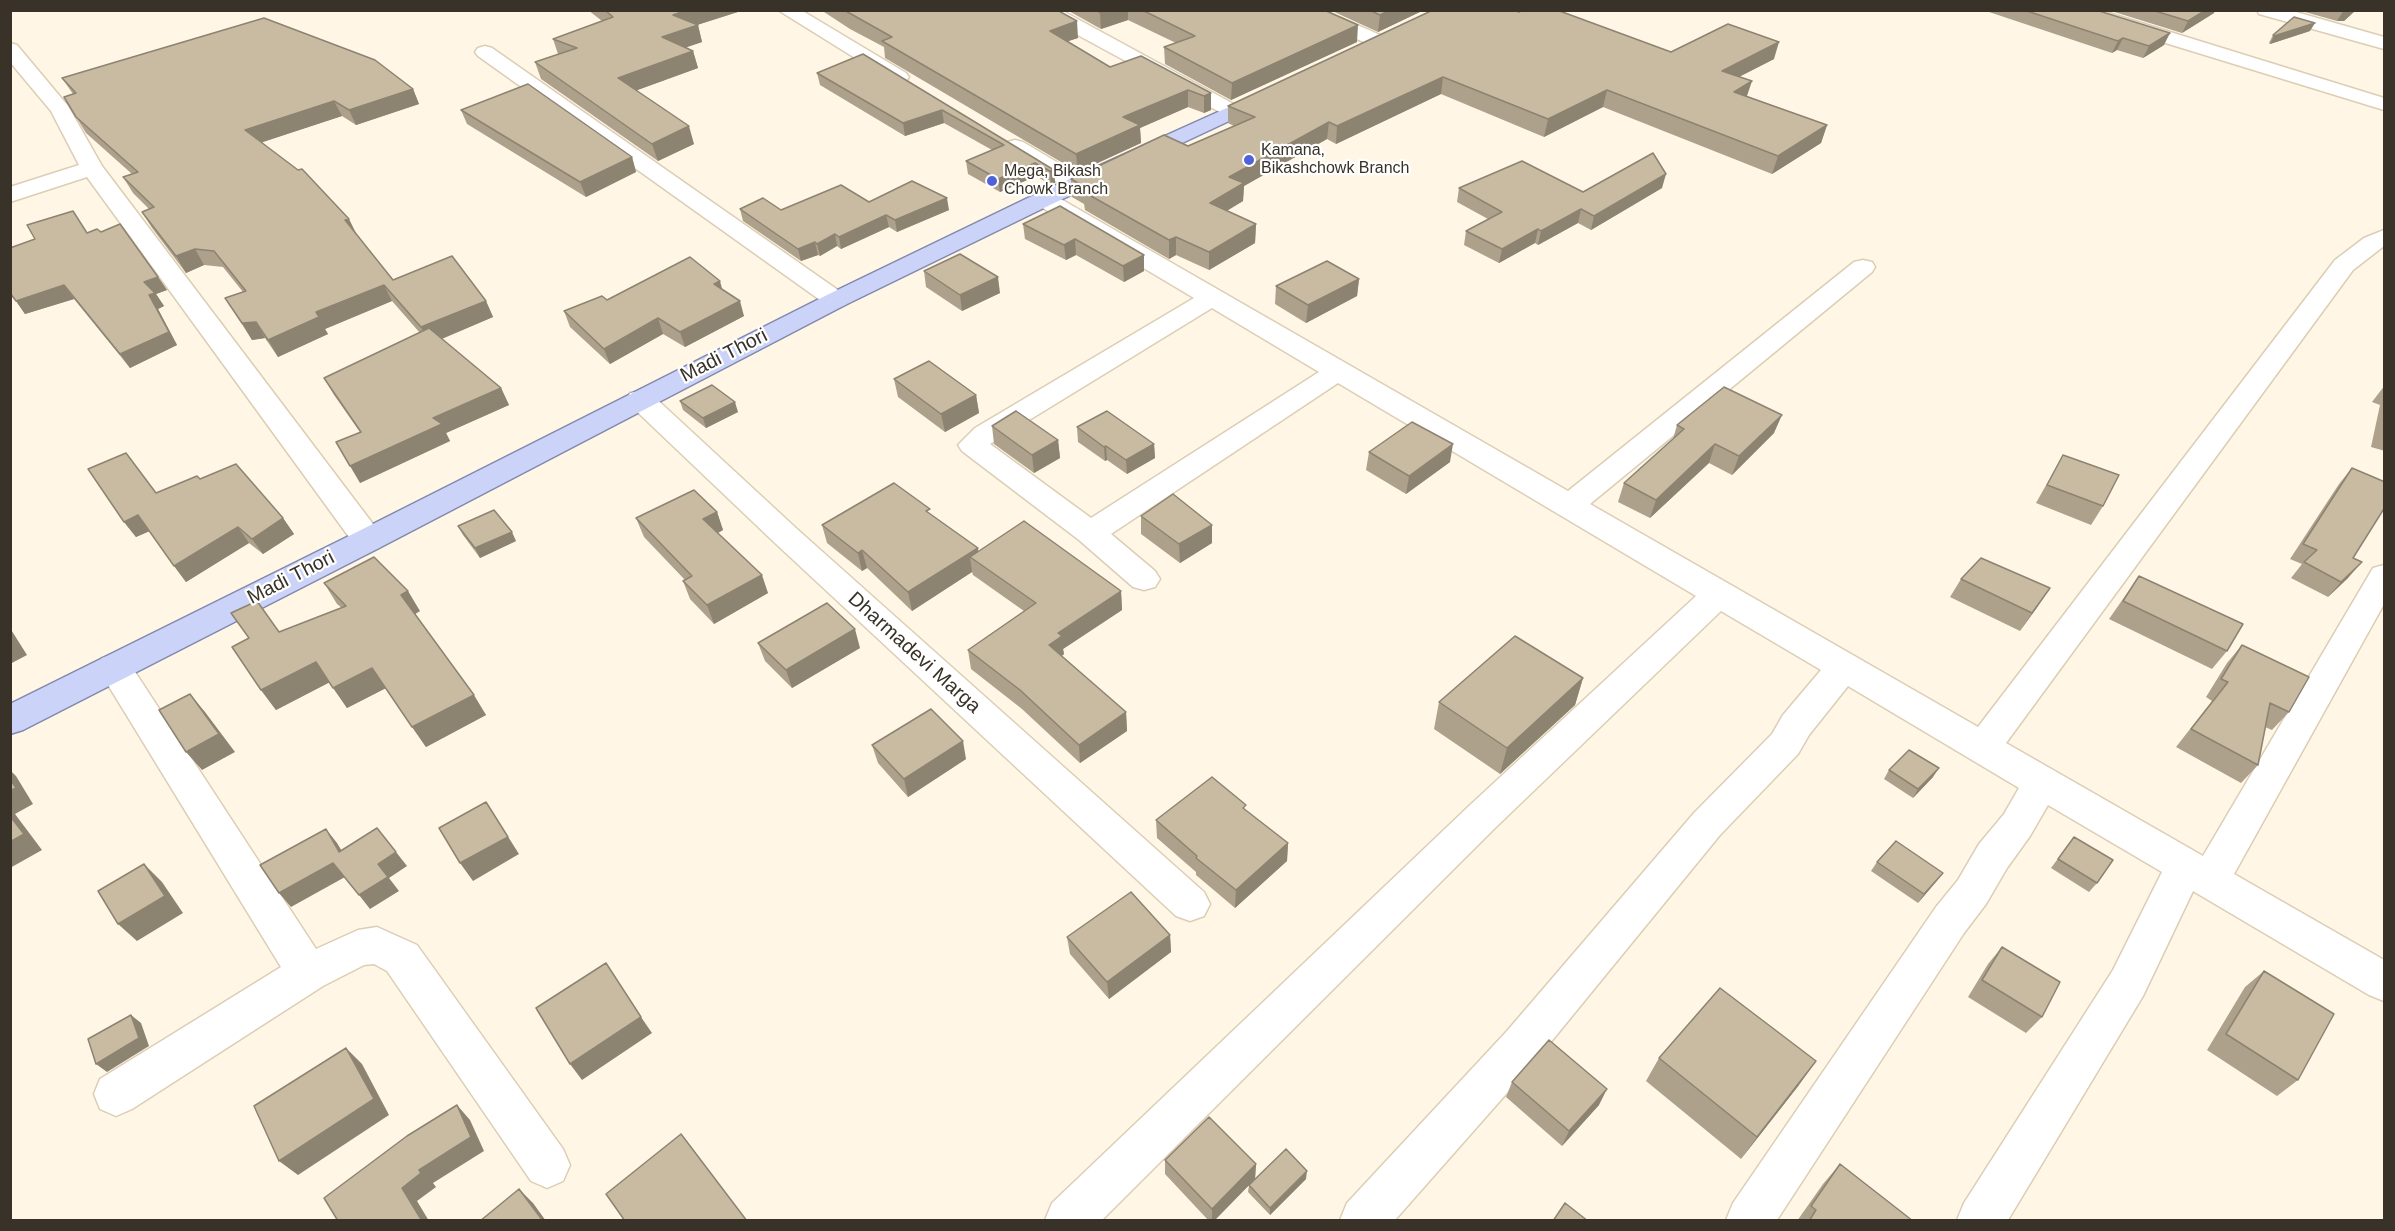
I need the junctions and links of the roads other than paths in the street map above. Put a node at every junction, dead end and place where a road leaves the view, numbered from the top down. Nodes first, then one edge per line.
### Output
1 (787, 10) edge
2 (1046, 10) edge
3 (1306, 10) edge
4 (2078, 10) edge
5 (2266, 10) edge
6 (1390, 37) joint
7 (2385, 43) edge
8 (10, 49) edge
9 (485, 52) dead end
10 (1348, 57) edge
11 (1296, 82) edge
12 (917, 88) edge
13 (2385, 104) edge
14 (1234, 112) junction
15 (997, 136) edge
16 (92, 168) junction
17 (1077, 184) junction
18 (10, 195) edge
19 (1044, 199) junction
20 (2385, 237) edge
21 (1863, 267) dead end
22 (1213, 297) junction
23 (836, 300) junction
24 (1339, 371) junction
25 (640, 399) junction
26 (1569, 505) junction
27 (1089, 533) junction
28 (368, 540) junction
29 (2385, 576) edge
30 (1143, 579) dead end
31 (1720, 593) junction
32 (1844, 666) junction
33 (114, 667) junction
34 (10, 720) edge
35 (1983, 747) junction
36 (2042, 781) junction
37 (2197, 872) junction
38 (1190, 904) dead end
39 (308, 973) junction
40 (2385, 982) edge
41 (116, 1094) dead end
42 (547, 1165) dead end
43 (1069, 1221) edge
44 (1364, 1221) edge
45 (1750, 1221) edge
46 (1981, 1221) edge

1 - 12 street
2 - 14 street
3 - 6 street
4 - 13 street
5 - 7 street
6 - 10 main road
8 - 16 street
9 - 23 street
11 - 14 main road, Madi Thori
14 - 17 main road, Madi Thori
15 - 17 street
16 - 18 street
16 - 28 street
17 - 19 main road, Madi Thori
19 - 22 street
19 - 23 main road, Madi Thori
20 - 35 street
21 - 26 street
22 - 24 street
22 - 27 street
23 - 25 main road, Madi Thori
24 - 26 street
24 - 27 street
25 - 28 main road, Madi Thori
25 - 38 street, Dharmadevi Marga
26 - 31 street
27 - 30 street
28 - 33 main road, Madi Thori
29 - 37 street
31 - 32 street
31 - 43 street
32 - 35 street
32 - 44 street
33 - 34 main road, Madi Thori
33 - 39 street
35 - 36 street
36 - 37 street
36 - 45 street
37 - 40 street
37 - 46 street
39 - 41 street
39 - 42 street

